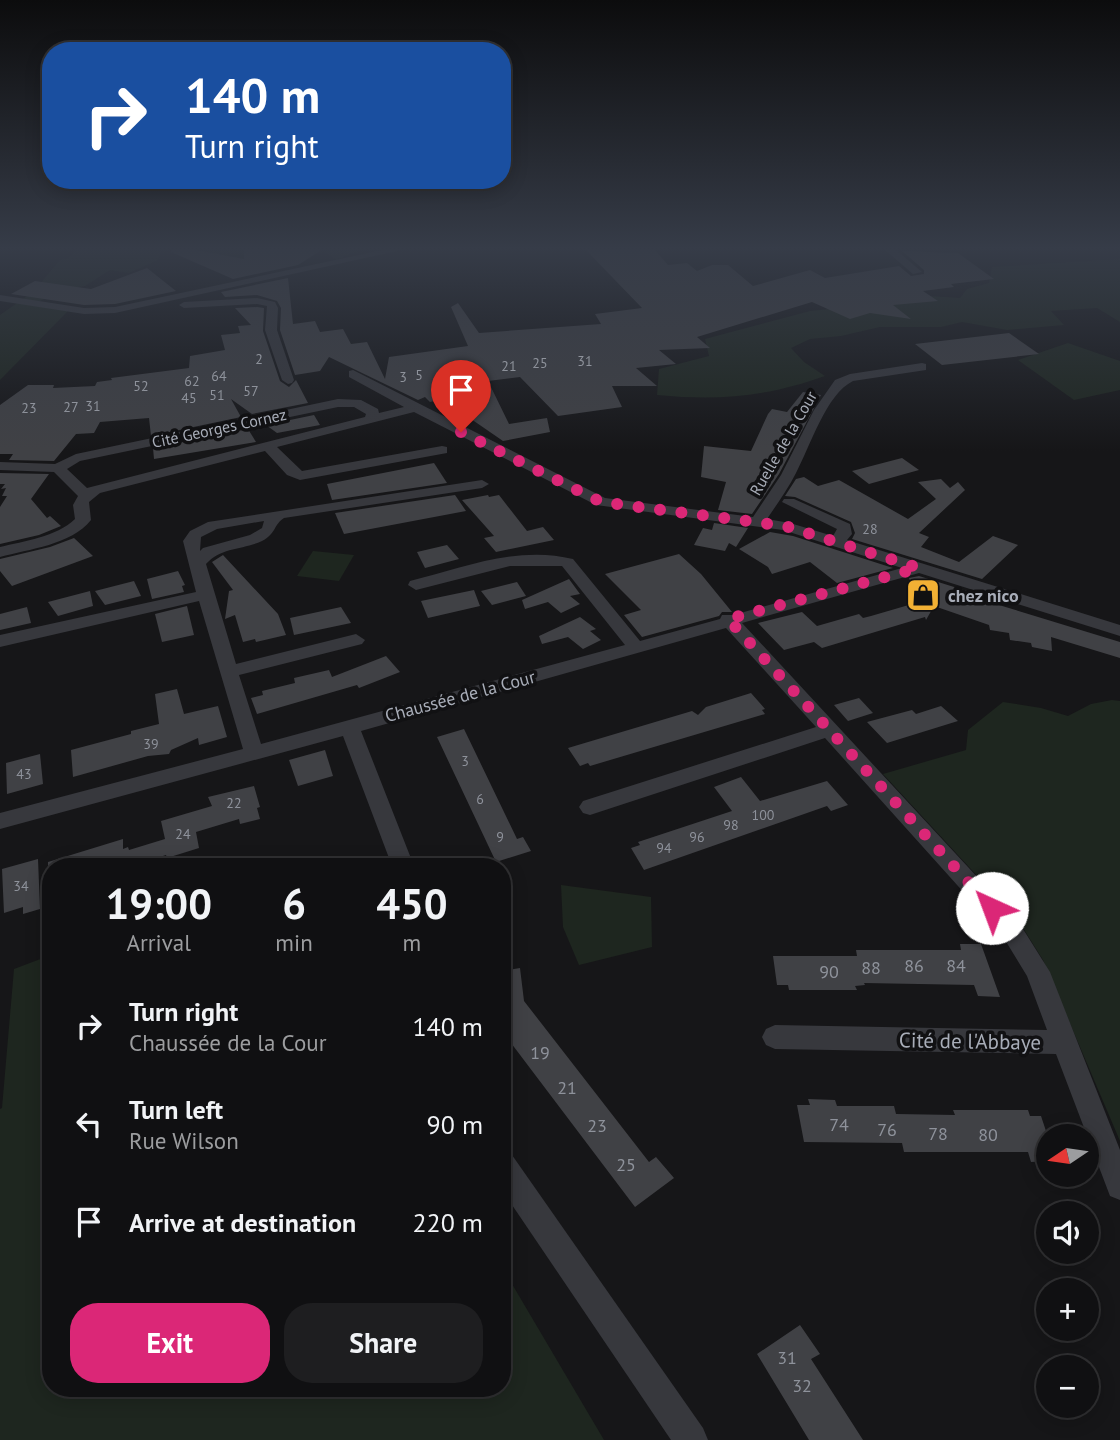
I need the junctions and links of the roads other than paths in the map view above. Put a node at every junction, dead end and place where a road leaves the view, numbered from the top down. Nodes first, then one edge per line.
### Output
1 (272, 316) edge
2 (922, 367) dead end
3 (353, 374) dead end
4 (288, 380) dead end
5 (415, 408) junction
6 (371, 419) junction
7 (269, 447) junction
8 (442, 450) dead end
9 (0, 466) edge
10 (58, 468) junction
11 (482, 484) dead end
12 (86, 495) junction
13 (789, 502) dead end
14 (280, 514) junction
15 (758, 521) junction
16 (836, 542) junction
17 (0, 552) edge
18 (198, 563) junction
19 (919, 568) junction
20 (416, 585) dead end
21 (205, 594) junction
22 (728, 619) junction
23 (1120, 631) edge
24 (356, 640) dead end
25 (0, 641) edge
26 (636, 647) junction
27 (229, 672) junction
28 (349, 726) junction
29 (829, 730) junction
30 (254, 753) junction
31 (590, 807) dead end
32 (0, 821) edge
33 (400, 858) edge
34 (775, 1037) dead end
35 (1063, 1042) junction
36 (511, 1178) edge
37 (1120, 1186) edge
38 (691, 1440) edge

1 - 4 street
2 - 15 street, Ruelle de la Cour
3 - 5 street
5 - 6 street, Cité Georges Cornez
5 - 15 street
6 - 7 street, Cité Georges Cornez
6 - 10 street, Cité Georges Cornez
7 - 8 street, Cité Georges Cornez
7 - 12 street, Cité Georges Cornez
9 - 10 street, Cité Georges Cornez
10 - 12 street
11 - 14 street
12 - 17 street
13 - 16 street
14 - 18 street
14 - 18 street
15 - 16 street
16 - 19 street
18 - 21 street
19 - 22 street, Chaussée de la Cour
19 - 23 street
20 - 26 street
21 - 25 street
21 - 27 street
22 - 26 street, Chaussée de la Cour
22 - 29 street, Cité de l'Abbaye
24 - 27 street
26 - 28 street, Chaussée de la Cour
27 - 30 street
28 - 30 street, Chaussée de la Cour
28 - 33 street
29 - 31 street
29 - 35 street, Cité de l'Abbaye
30 - 32 street, Chaussée de la Cour
34 - 35 street, Cité de l'Abbaye
35 - 37 street
36 - 38 street

